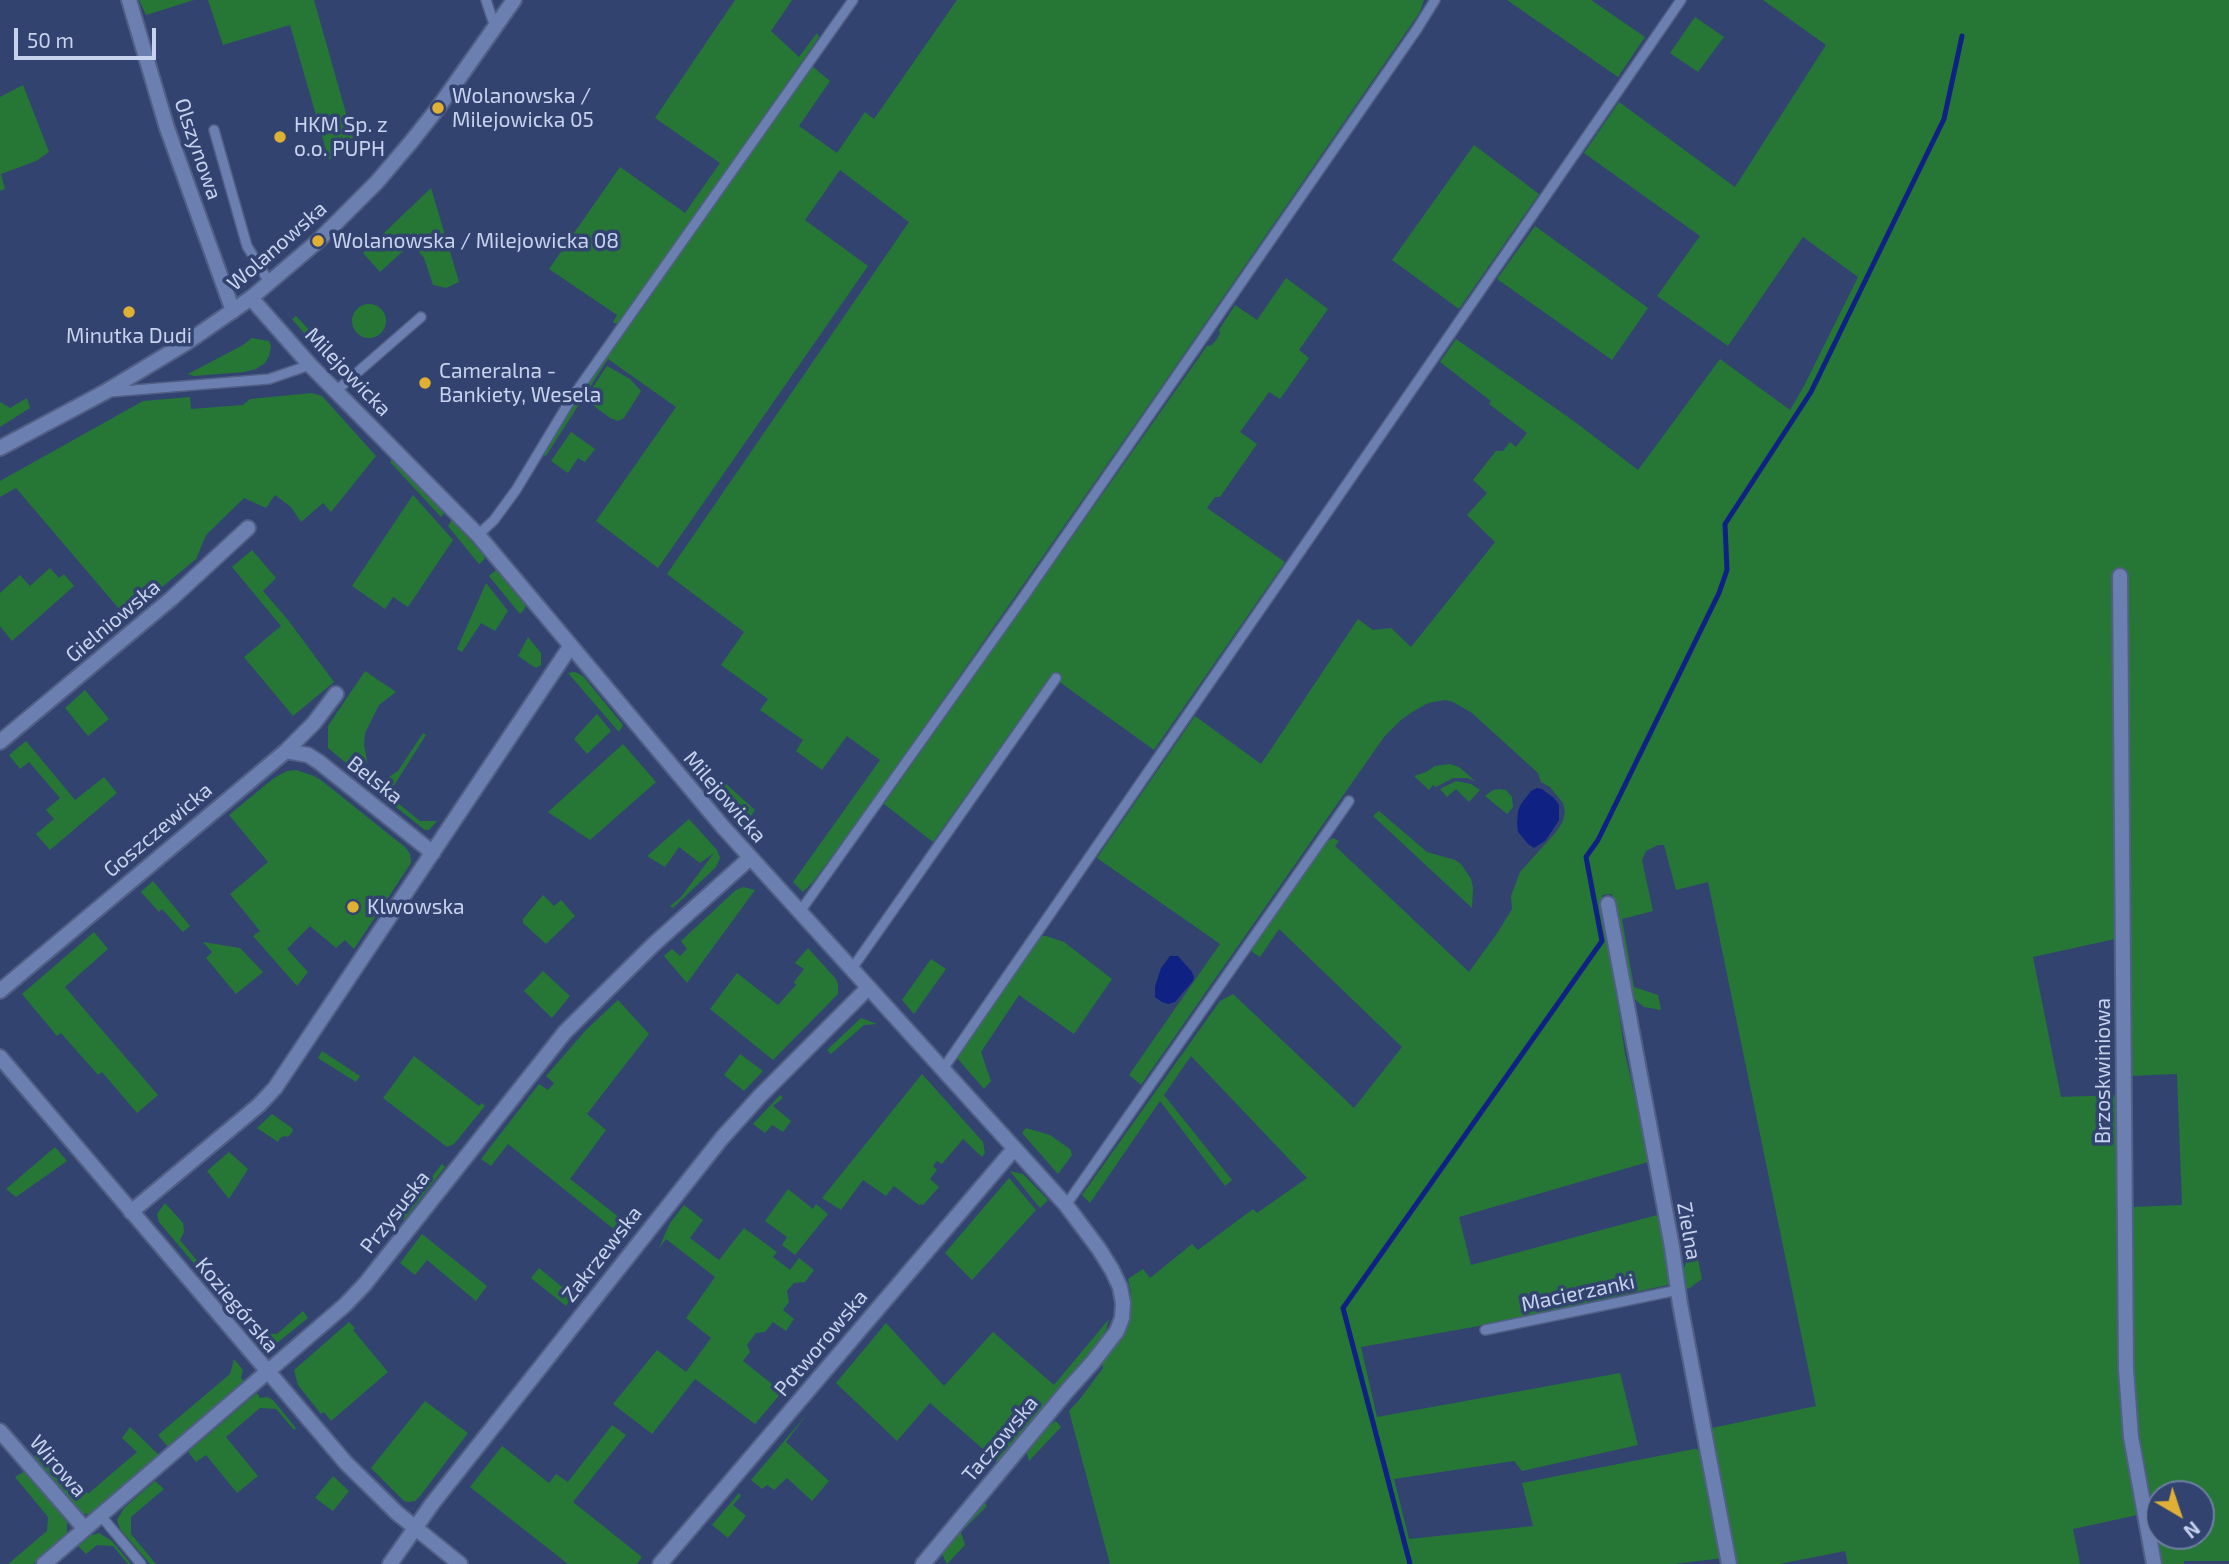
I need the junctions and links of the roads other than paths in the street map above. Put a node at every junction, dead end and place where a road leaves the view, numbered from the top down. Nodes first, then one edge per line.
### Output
1 (129, 0) edge
2 (486, 0) edge
3 (514, 0) edge
4 (853, 0) edge
5 (1435, 0) edge
6 (1681, 0) edge
7 (495, 27) junction
8 (214, 130) dead end
9 (269, 282) junction
10 (251, 298) junction
11 (233, 311) junction
12 (421, 317) dead end
13 (310, 365) junction
14 (336, 391) junction
15 (105, 392) junction
16 (0, 448) edge
17 (248, 528) dead end
18 (478, 535) junction
19 (2120, 576) dead end
20 (570, 647) junction
21 (1056, 678) dead end
22 (336, 694) dead end
23 (0, 742) edge
24 (286, 751) junction
25 (1349, 801) dead end
26 (433, 853) junction
27 (750, 858) junction
28 (1608, 904) dead end
29 (799, 913) junction
30 (851, 970) junction
31 (868, 988) junction
32 (0, 990) edge
33 (0, 1056) edge
34 (943, 1069) junction
35 (1014, 1149) junction
36 (1066, 1205) junction
37 (131, 1212) junction
38 (1678, 1290) junction
39 (1485, 1330) dead end
40 (1110, 1342) joint
41 (267, 1373) junction
42 (0, 1431) edge
43 (101, 1516) junction
44 (415, 1529) junction
45 (85, 1530) junction
46 (44, 1564) edge
47 (141, 1564) edge
48 (390, 1564) edge
49 (460, 1564) edge
50 (660, 1564) edge
51 (923, 1564) edge
52 (1730, 1564) edge
53 (2154, 1564) edge

1 - 11 street, Olszynowa
2 - 7 lane
3 - 7 street, Wolanowska
4 - 18 lane
5 - 29 lane
6 - 34 lane
7 - 9 street, Wolanowska
8 - 9 lane
9 - 10 street, Wolanowska
10 - 11 street, Wolanowska
10 - 13 street, Milejowicka
11 - 15 street, Wolanowska
12 - 14 lane
13 - 14 street, Milejowicka
13 - 15 lane
14 - 18 street, Milejowicka
15 - 16 street, Wolanowska
17 - 23 street, Gielniowska
18 - 20 street, Milejowicka
19 - 53 street, Brzoskwiniowa
20 - 26 street
20 - 27 street, Milejowicka
21 - 30 lane
22 - 24 street, Goszczewicka
24 - 26 street, Belska
24 - 32 street, Goszczewicka
25 - 36 lane
26 - 37 street
27 - 29 street, Milejowicka
27 - 41 street, Przysuska
28 - 38 street, Zielna
29 - 30 street, Milejowicka
30 - 31 street, Milejowicka
31 - 34 street, Milejowicka
31 - 44 street, Zakrzewska
33 - 37 street, Koziegórska
34 - 35 street, Milejowicka
35 - 36 street, Milejowicka
35 - 50 street, Potworowska
36 - 40 street, Milejowicka
37 - 41 street, Koziegórska
38 - 39 lane, Macierzanki
38 - 52 street, Zielna
40 - 51 street, Taczowska
41 - 43 street, Przysuska
41 - 44 street, Koziegórska
42 - 45 street, Wirowa
43 - 45 street, Przysuska
43 - 47 lane
44 - 48 street, Zakrzewska
44 - 49 street, Koziegórska
45 - 46 street, Przysuska

